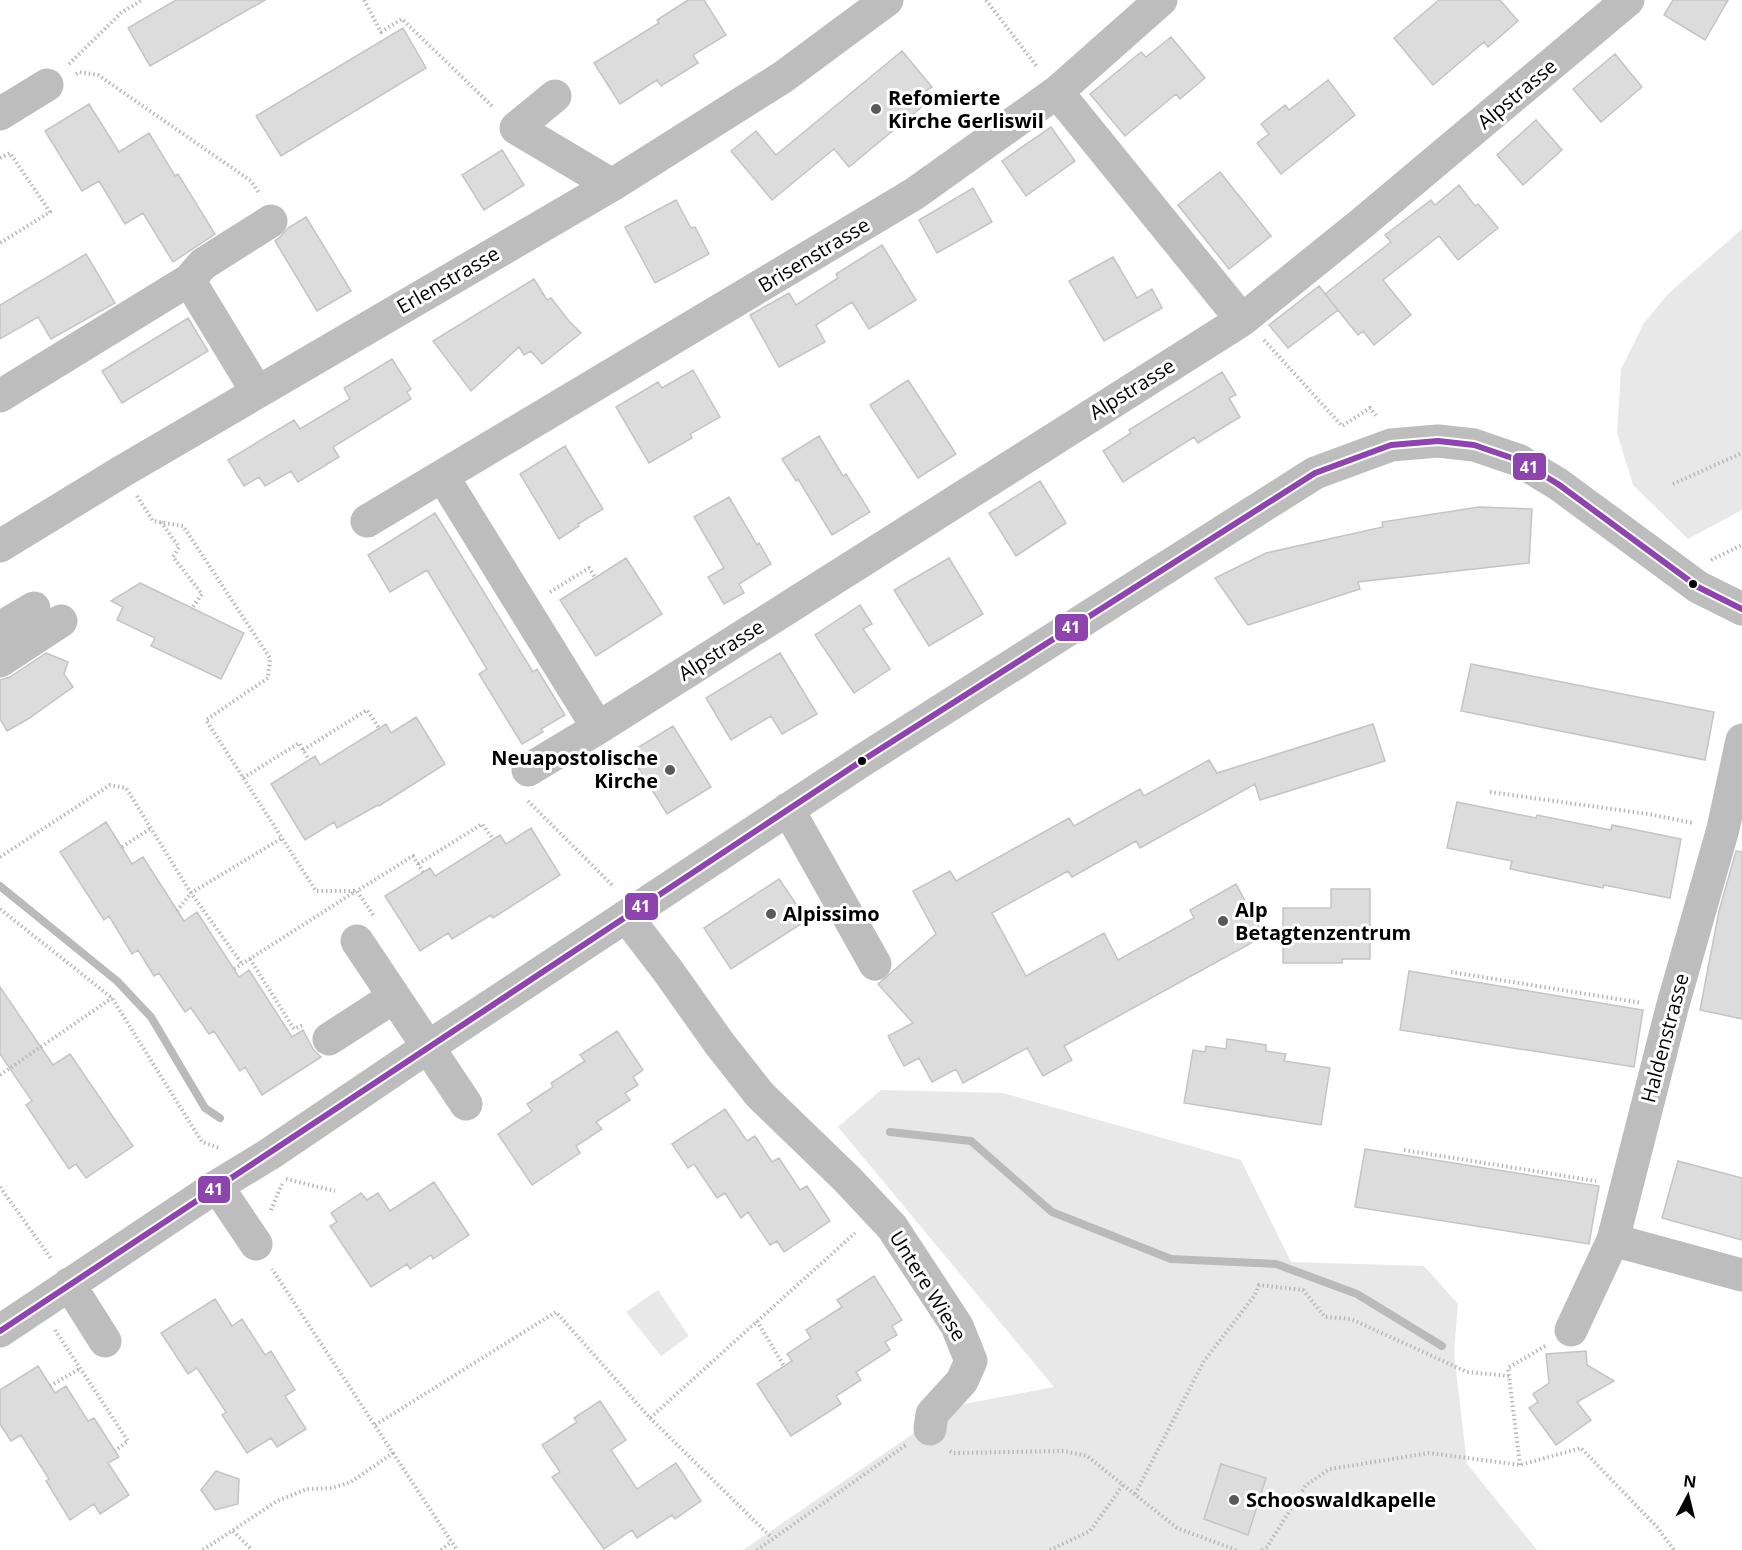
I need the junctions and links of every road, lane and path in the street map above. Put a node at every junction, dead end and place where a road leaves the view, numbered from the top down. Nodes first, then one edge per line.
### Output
1 (142, 0) edge
2 (364, 0) edge
3 (887, 0) edge
4 (986, 0) edge
5 (1161, 0) edge
6 (1628, 0) edge
7 (47, 85) junction
8 (1057, 92) junction
9 (555, 96) dead end
10 (0, 114) edge
11 (516, 128) junction
12 (0, 158) edge
13 (612, 185) junction
14 (271, 220) joint
15 (0, 243) edge
16 (189, 280) junction
17 (1242, 320) junction
18 (257, 392) junction
19 (0, 396) edge
20 (1382, 423) dead end
21 (1742, 453) edge
22 (443, 477) junction
23 (1673, 483) dead end
24 (131, 487) dead end
25 (367, 521) dead end
26 (160, 522) junction
27 (1742, 545) edge
28 (0, 546) edge
29 (1707, 562) dead end
30 (595, 577) dead end
31 (192, 608) dead end
32 (524, 609) junction
33 (1742, 609) edge
34 (0, 628) edge
35 (0, 661) edge
36 (379, 728) dead end
37 (598, 728) junction
38 (1742, 740) edge
39 (303, 750) junction
40 (309, 760) dead end
41 (243, 778) junction
42 (525, 782) joint
43 (1490, 792) dead end
44 (788, 809) junction
45 (151, 828) junction
46 (1723, 829) junction
47 (282, 838) junction
48 (493, 839) dead end
49 (122, 847) dead end
50 (0, 857) edge
51 (418, 864) junction
52 (423, 872) dead end
53 (357, 891) junction
54 (191, 893) junction
55 (621, 902) junction
56 (0, 909) edge
57 (177, 910) dead end
58 (367, 930) joint
59 (250, 959) junction
60 (242, 964) junction
61 (874, 964) dead end
62 (234, 969) dead end
63 (1451, 972) dead end
64 (394, 997) junction
65 (112, 998) junction
66 (1672, 1008) junction
67 (291, 1024) junction
68 (286, 1028) dead end
69 (317, 1031) joint
70 (428, 1047) junction
71 (0, 1075) edge
72 (466, 1104) dead end
73 (1404, 1149) dead end
74 (223, 1150) dead end
75 (217, 1186) junction
76 (0, 1187) edge
77 (1626, 1187) junction
78 (335, 1191) dead end
79 (878, 1212) junction
80 (1613, 1240) junction
81 (256, 1244) junction
82 (1742, 1275) edge
83 (64, 1277) junction
84 (39, 1304) junction
85 (757, 1321) junction
86 (1571, 1330) joint
87 (0, 1331) edge
88 (105, 1341) dead end
89 (784, 1366) dead end
90 (81, 1368) junction
91 (1509, 1376) junction
92 (50, 1386) dead end
93 (650, 1418) junction
94 (375, 1425) junction
95 (930, 1429) junction
96 (115, 1451) dead end
97 (393, 1454) junction
98 (1520, 1465) junction
99 (1123, 1485) junction
100 (1135, 1494) junction
101 (233, 1531) junction
102 (772, 1538) junction
103 (452, 1542) junction
104 (203, 1550) edge
105 (252, 1550) edge
106 (441, 1550) edge
107 (457, 1550) edge
108 (757, 1550) edge
109 (1050, 1550) edge
110 (1236, 1550) edge
111 (1262, 1550) edge
112 (1674, 1550) edge

1 - 7 path
2 - 11 path
3 - 13 street, Erlenstrasse
4 - 8 path
5 - 8 street, Brisenstrasse
6 - 17 street, Alpstrasse
7 - 10 street
7 - 14 path
8 - 17 street
8 - 22 street, Brisenstrasse
9 - 11 street
11 - 13 street
12 - 15 path
13 - 18 street, Erlenstrasse
14 - 16 street
16 - 18 street
16 - 19 street
17 - 20 path
17 - 37 street, Alpstrasse
18 - 28 street, Erlenstrasse
21 - 23 path
22 - 25 street, Brisenstrasse
22 - 32 street
24 - 26 path
26 - 31 path
26 - 41 path
27 - 29 path
30 - 32 path
32 - 37 street
33 - 44 street
34 - 35 street
36 - 39 path
37 - 42 street, Alpstrasse
38 - 46 street, Haldenstrasse
39 - 40 path
39 - 41 path
41 - 47 path
42 - 55 path
43 - 46 path
44 - 55 street
44 - 61 street
45 - 49 path
45 - 50 path
45 - 54 path
46 - 66 street, Haldenstrasse
47 - 53 path
47 - 54 path
48 - 51 path
51 - 52 path
51 - 53 path
53 - 58 path
53 - 59 path
54 - 57 path
54 - 60 path
55 - 70 street
55 - 79 street, Untere Wiese
56 - 65 path
58 - 64 street
59 - 60 path
59 - 67 path
60 - 62 path
63 - 66 path
64 - 69 street
64 - 70 street
65 - 71 path
65 - 74 path
66 - 77 street, Haldenstrasse
67 - 68 path
67 - 69 path
70 - 72 street
70 - 75 street
73 - 77 path
75 - 81 street
75 - 83 street
76 - 83 path
77 - 80 street, Haldenstrasse
78 - 81 path
79 - 85 path
79 - 95 street, Untere Wiese
80 - 82 street
80 - 86 street, Haldenstrasse
81 - 94 path
83 - 84 street
83 - 88 street
84 - 87 street
84 - 90 path
85 - 89 path
85 - 93 path
86 - 91 path
90 - 92 path
90 - 96 path
91 - 98 path
91 - 100 path
93 - 94 path
93 - 102 path
94 - 97 path
95 - 99 path
95 - 102 path
97 - 101 path
97 - 103 path
98 - 111 path
98 - 112 path
99 - 100 path
99 - 109 path
100 - 110 path
101 - 104 path
101 - 105 path
102 - 108 path
103 - 106 path
103 - 107 path

